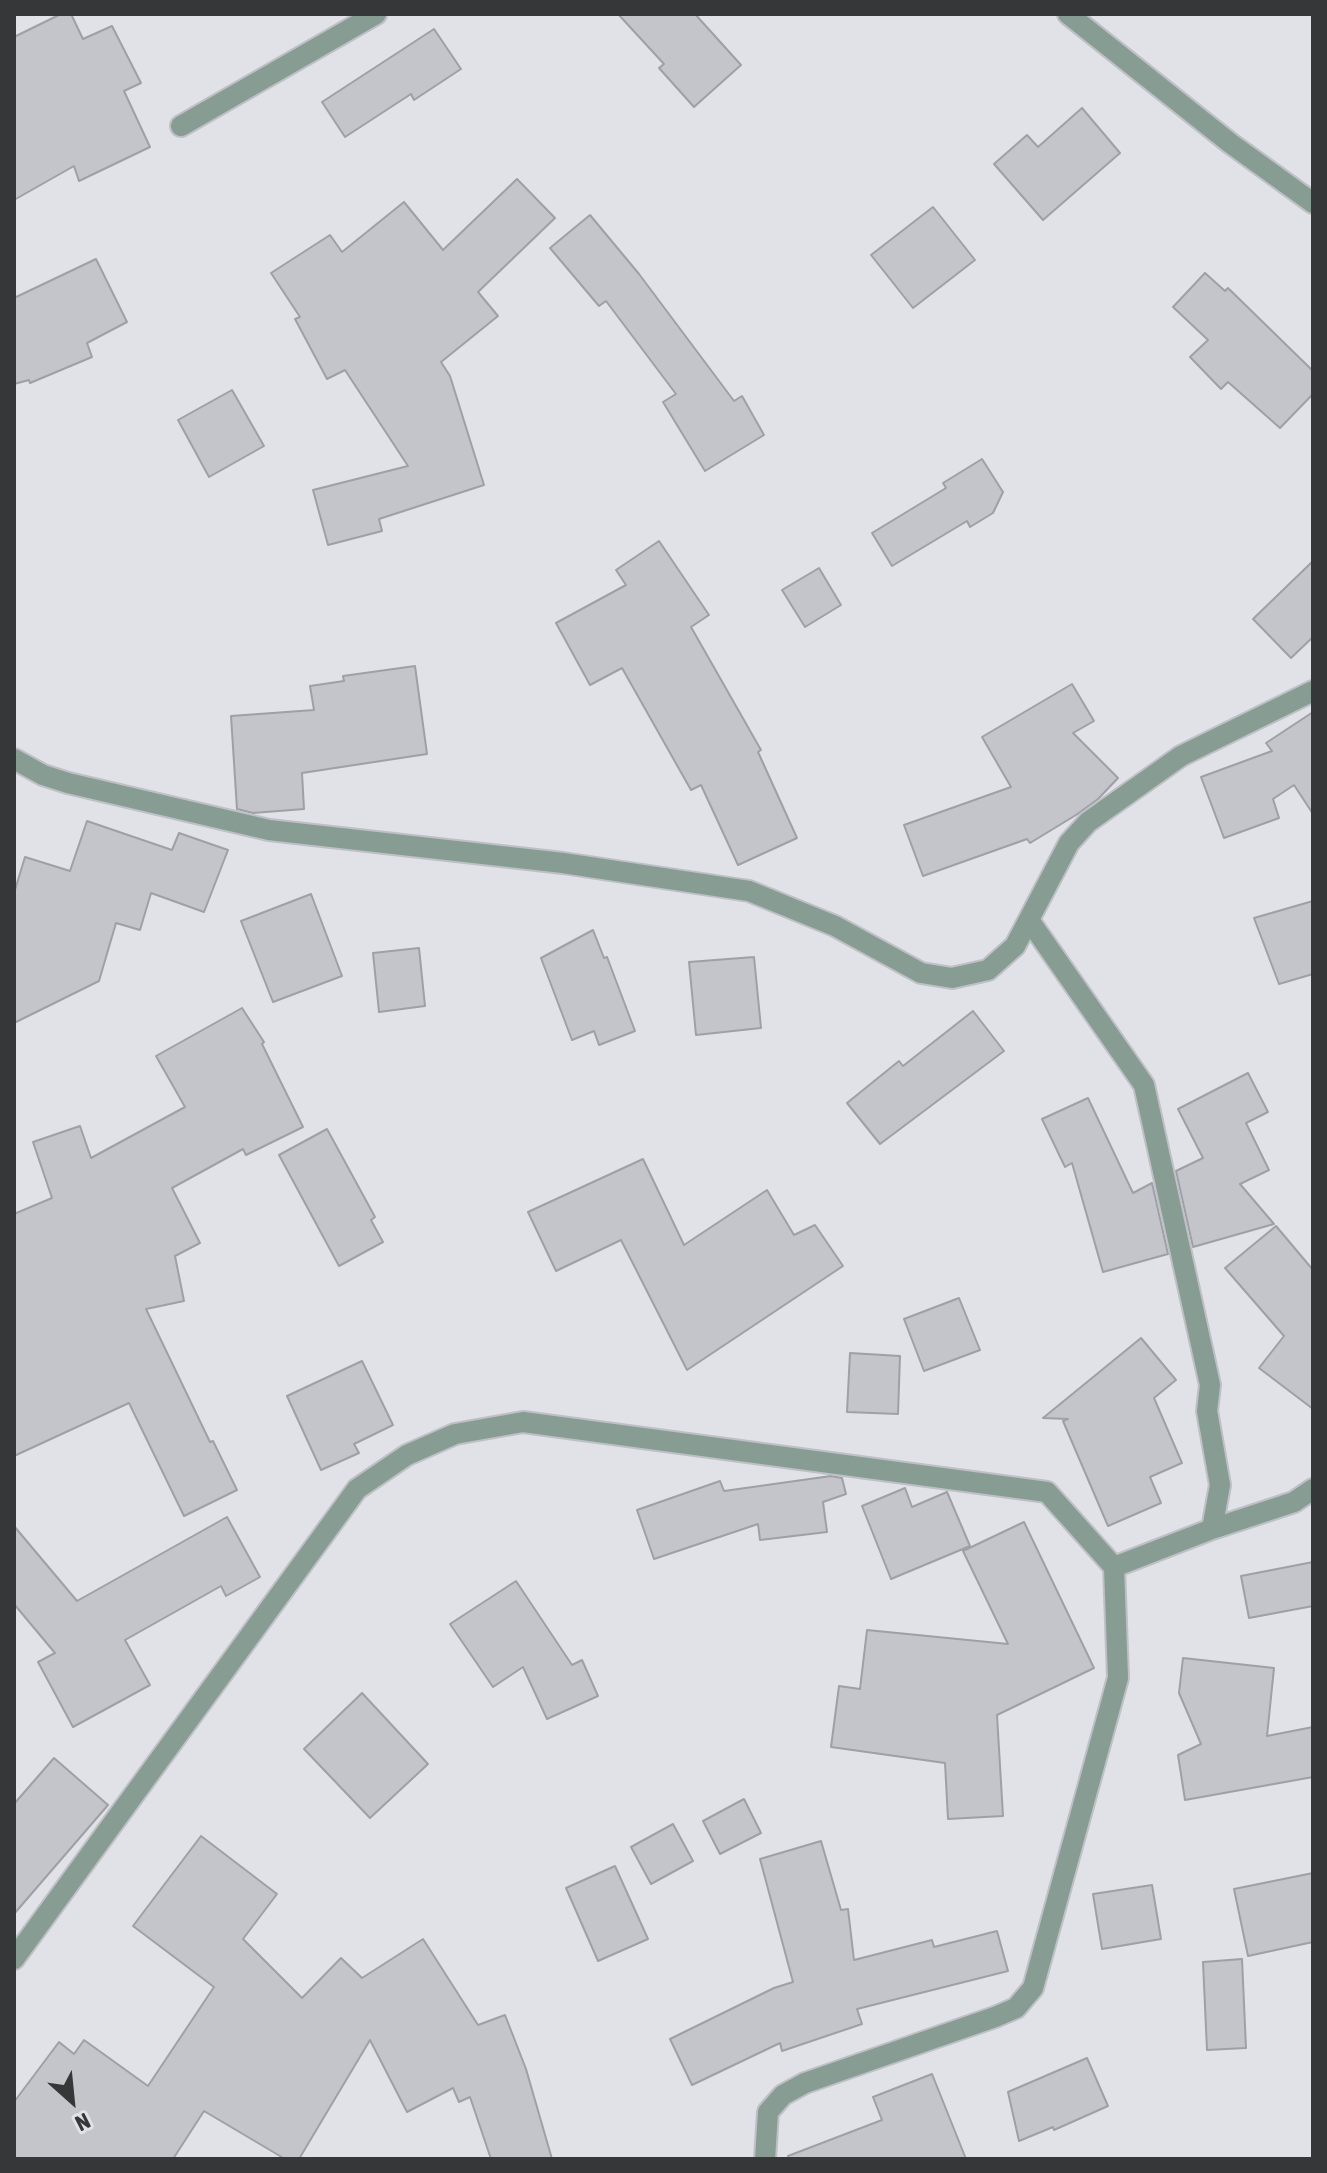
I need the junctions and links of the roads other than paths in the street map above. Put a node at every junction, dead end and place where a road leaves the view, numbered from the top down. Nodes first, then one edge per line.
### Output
1 (376, 14) edge
2 (1068, 14) edge
3 (181, 126) dead end
4 (1313, 203) edge
5 (1313, 691) edge
6 (14, 759) edge
7 (1029, 920) junction
8 (1313, 1489) edge
9 (1212, 1529) junction
10 (1114, 1567) junction
11 (14, 1959) edge
12 (765, 2159) edge

1 - 3 street
2 - 4 street
5 - 7 street
6 - 7 street
7 - 9 street
8 - 9 street
9 - 10 street
10 - 11 street
10 - 12 street

